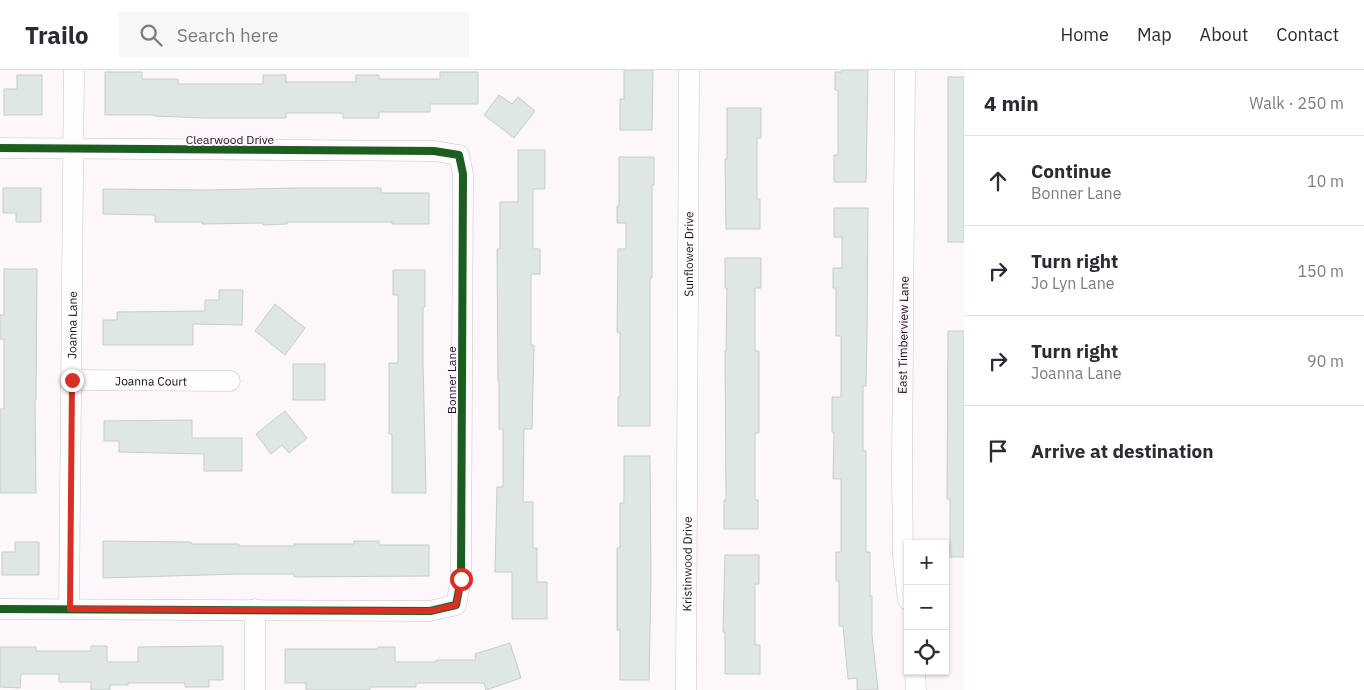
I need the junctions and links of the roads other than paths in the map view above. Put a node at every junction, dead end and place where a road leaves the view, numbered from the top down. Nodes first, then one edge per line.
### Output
1 (74, 70) edge
2 (690, 70) edge
3 (905, 70) edge
4 (0, 148) edge
5 (72, 150) junction
6 (459, 155) joint
7 (72, 380) junction
8 (230, 380) dead end
9 (687, 438) joint
10 (906, 585) edge
11 (0, 609) edge
12 (70, 609) junction
13 (255, 609) junction
14 (915, 675) edge
15 (255, 690) edge
16 (686, 690) edge
17 (916, 690) edge

1 - 5 street, Joanna Lane
2 - 9 street, Sunflower Drive
3 - 10 street, East Timberview Lane
4 - 5 street, Clearwood Drive
5 - 6 street, Clearwood Drive
5 - 7 street, Joanna Lane
6 - 13 street, Bonner Lane
7 - 8 street, Joanna Court
7 - 12 street, Joanna Lane
9 - 16 street, Kristinwood Drive
11 - 12 street
12 - 13 street
13 - 15 street
14 - 17 street

